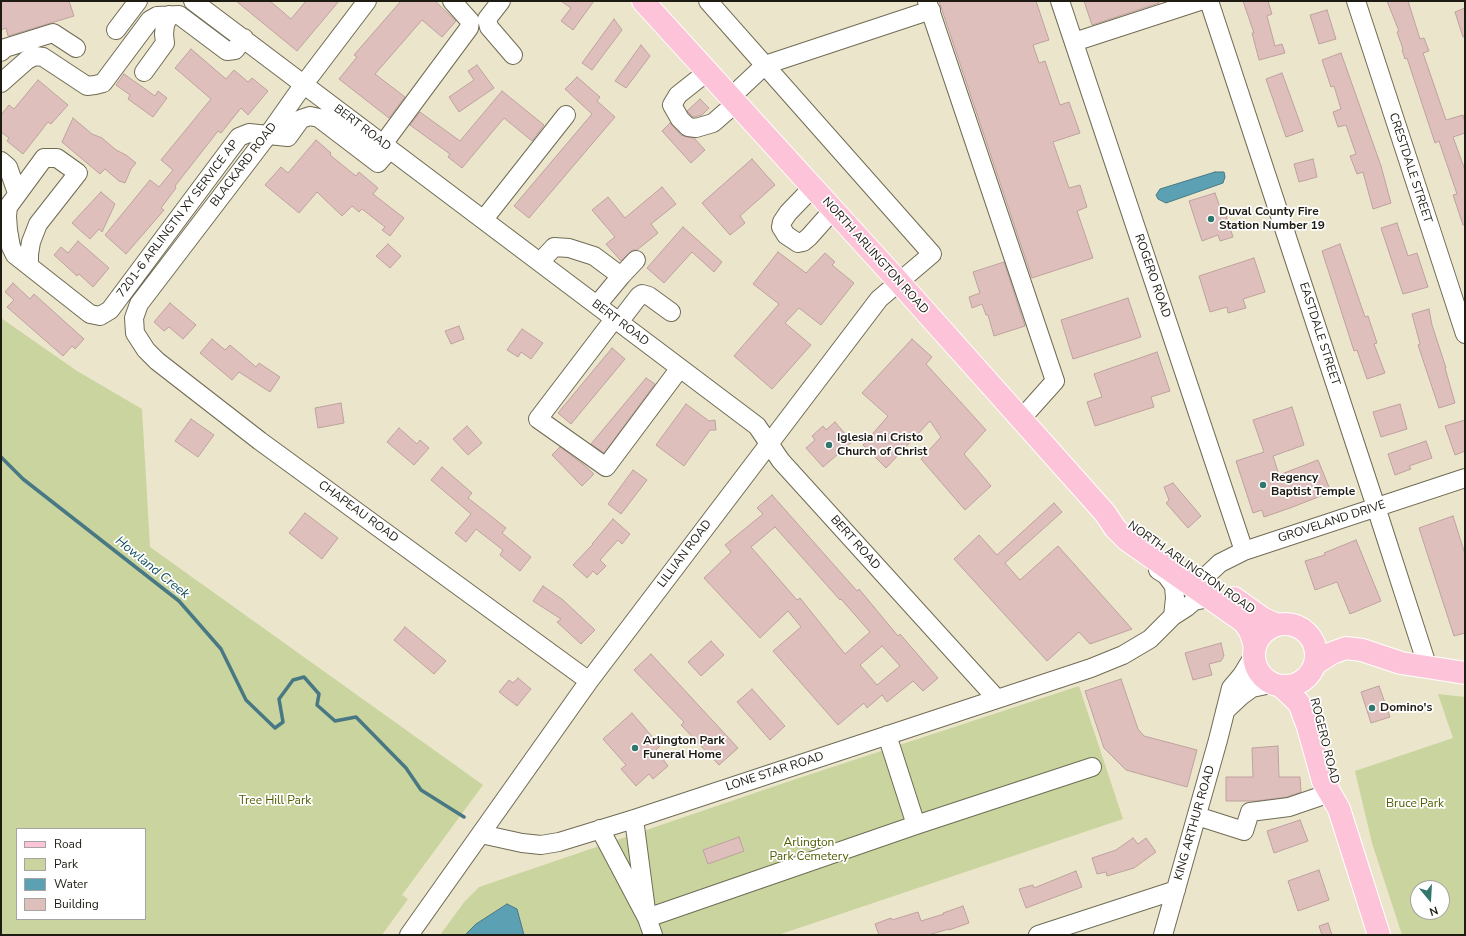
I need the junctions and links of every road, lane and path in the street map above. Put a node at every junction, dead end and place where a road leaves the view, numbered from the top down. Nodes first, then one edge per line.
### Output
1 (138, 1) edge
2 (193, 1) edge
3 (367, 1) edge
4 (452, 1) edge
5 (501, 1) edge
6 (708, 1) edge
7 (1060, 1) edge
8 (1200, 1) edge
9 (1209, 1) edge
10 (1356, 1) edge
11 (647, 2) edge
12 (929, 6) edge
13 (179, 10) edge
14 (116, 30) dead end
15 (244, 38) junction
16 (1074, 42) junction
17 (76, 48) dead end
18 (1, 52) edge
19 (513, 55) dead end
20 (765, 66) junction
21 (144, 72) dead end
22 (708, 72) junction
23 (1, 83) edge
24 (304, 84) junction
25 (734, 100) junction
26 (566, 115) dead end
27 (268, 135) junction
28 (387, 147) junction
29 (1, 161) edge
30 (813, 188) junction
31 (17, 193) junction
32 (833, 210) junction
33 (484, 219) junction
34 (8, 230) junction
35 (34, 233) junction
36 (636, 260) dead end
37 (540, 262) junction
38 (29, 266) junction
39 (621, 276) junction
40 (899, 282) junction
41 (597, 305) junction
42 (671, 312) dead end
43 (617, 320) junction
44 (135, 334) joint
45 (1465, 334) edge
46 (680, 368) junction
47 (1021, 419) junction
48 (770, 444) junction
49 (1465, 478) edge
50 (1376, 507) junction
51 (1110, 520) junction
52 (1244, 550) junction
53 (1205, 577) junction
54 (1209, 598) junction
55 (1173, 616) junction
56 (1277, 625) junction
57 (1308, 634) junction
58 (1254, 651) junction
59 (1382, 656) junction
60 (1312, 668) junction
61 (1428, 668) junction
62 (1465, 673) edge
63 (590, 681) junction
64 (1276, 685) junction
65 (997, 699) junction
66 (1226, 711) junction
67 (887, 735) junction
68 (1092, 767) dead end
69 (1334, 801) junction
70 (1197, 816) junction
71 (634, 819) junction
72 (916, 825) junction
73 (600, 829) junction
74 (481, 834) junction
75 (1176, 890) junction
76 (647, 918) junction
77 (409, 935) edge
78 (653, 935) edge
79 (1038, 935) edge
80 (1163, 935) edge
81 (1379, 935) edge

1 - 14 street
2 - 15 street, BERT ROAD
3 - 24 street, BLACKARD ROAD
4 - 28 street
5 - 19 street
6 - 20 street
7 - 16 street, ROGERO ROAD
8 - 16 street
9 - 50 street, EASTDALE STREET
10 - 45 street, CRESTDALE STREET
11 - 22 main road, NORTH ARLINGTON ROAD
12 - 20 street
12 - 47 street
13 - 15 street
13 - 21 street
13 - 23 street
15 - 24 street, BERT ROAD
16 - 52 street, ROGERO ROAD
17 - 18 street
20 - 25 street
20 - 40 street, LILLIAN ROAD
22 - 25 main road, NORTH ARLINGTON ROAD
22 - 25 street
24 - 27 street, BLACKARD ROAD
24 - 28 street, BERT ROAD
25 - 30 main road, NORTH ARLINGTON ROAD
26 - 33 street
27 - 28 street, 7201-6 ARLINGTN XY SERVICE AP
27 - 38 street, 7201-6 ARLINGTN XY SERVICE AP
27 - 44 street, BLACKARD ROAD
28 - 33 street, BERT ROAD
29 - 31 street
30 - 32 main road, NORTH ARLINGTON ROAD
30 - 32 street
31 - 34 street, 7201-6 ARLINGTN XY SERVICE AP
31 - 35 street, 7201-6 ARLINGTN XY SERVICE AP
32 - 40 main road, NORTH ARLINGTON ROAD
33 - 37 street, BERT ROAD
34 - 35 street
34 - 38 street, 7201-6 ARLINGTN XY SERVICE AP
35 - 38 street
36 - 39 street
37 - 39 street
37 - 41 street, BERT ROAD
39 - 41 street
40 - 47 main road, NORTH ARLINGTON ROAD
40 - 48 street, LILLIAN ROAD
41 - 43 street, BERT ROAD
42 - 43 street
43 - 46 street, BERT ROAD
43 - 46 street
44 - 63 street, CHAPEAU ROAD
46 - 48 street, BERT ROAD
47 - 51 main road, NORTH ARLINGTON ROAD
48 - 63 street, LILLIAN ROAD
48 - 65 street, BERT ROAD
49 - 50 street, GROVELAND DRIVE
50 - 52 street, GROVELAND DRIVE
50 - 61 street, EASTDALE STREET
51 - 53 main road, NORTH ARLINGTON ROAD
51 - 54 main road, NORTH ARLINGTON ROAD
51 - 55 street
52 - 53 street, GROVELAND DRIVE
53 - 56 main road, NORTH ARLINGTON ROAD
54 - 55 street, LONE STAR ROAD
54 - 58 main road, NORTH ARLINGTON ROAD
55 - 65 street, LONE STAR ROAD
56 - 57 main road
56 - 58 main road
57 - 59 main road
57 - 60 main road
58 - 64 main road
58 - 66 street, KING ARTHUR ROAD
59 - 60 main road
59 - 61 main road
60 - 64 main road
60 - 69 main road, ROGERO ROAD
61 - 62 main road
63 - 74 street, LILLIAN ROAD
64 - 66 street, KING ARTHUR ROAD
64 - 69 main road, ROGERO ROAD
65 - 67 street, LONE STAR ROAD
66 - 70 street, KING ARTHUR ROAD
67 - 71 street, LONE STAR ROAD
67 - 72 street
68 - 72 street
69 - 70 street
69 - 81 main road, ROGERO ROAD
70 - 75 street, KING ARTHUR ROAD
71 - 73 street, LONE STAR ROAD
71 - 76 street
72 - 76 street
73 - 74 street, LONE STAR ROAD
73 - 76 street
74 - 77 street
75 - 79 street
75 - 80 street, KING ARTHUR ROAD
76 - 78 street

